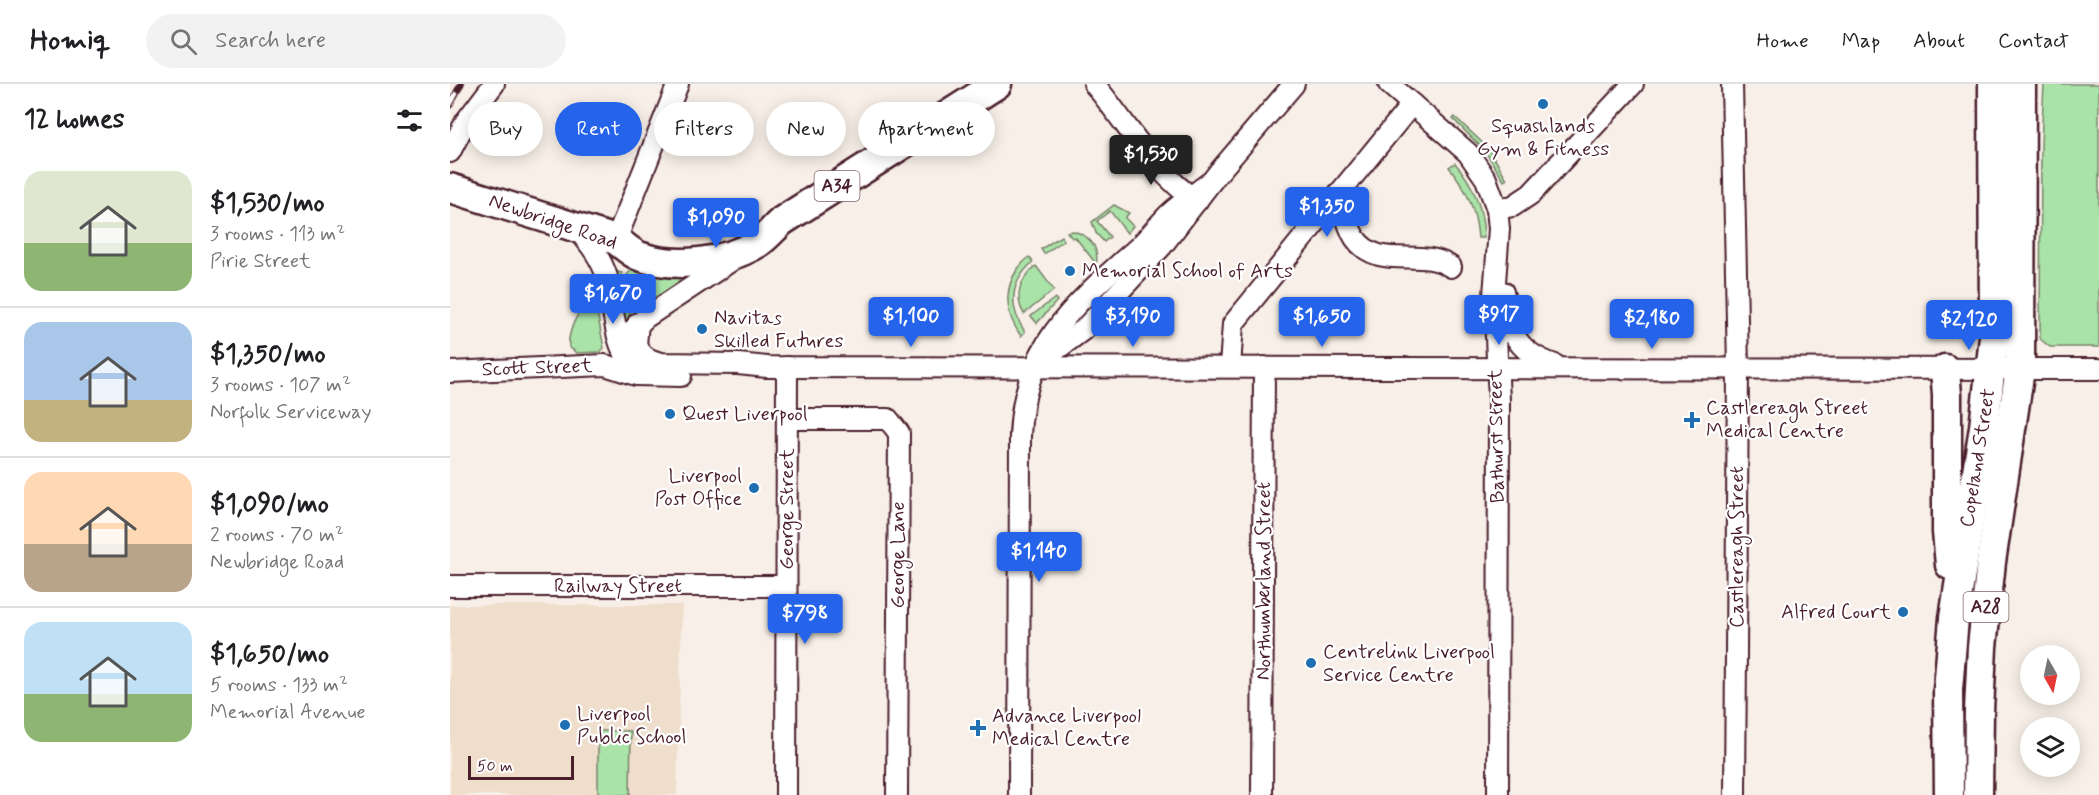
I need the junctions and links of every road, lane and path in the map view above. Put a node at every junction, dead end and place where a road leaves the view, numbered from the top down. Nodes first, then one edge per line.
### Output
1 (494, 84) edge
2 (997, 84) edge
3 (1094, 84) edge
4 (1294, 84) edge
5 (1389, 84) edge
6 (1632, 84) edge
7 (1732, 84) edge
8 (1993, 84) edge
9 (2021, 84) edge
10 (677, 86) edge
11 (1413, 104) junction
12 (450, 152) edge
13 (459, 191) edge
14 (1339, 194) junction
15 (1194, 199) junction
16 (1497, 209) junction
17 (782, 221) junction
18 (577, 229) junction
19 (616, 240) junction
20 (759, 243) junction
21 (1450, 267) dead end
22 (1497, 269) junction
23 (638, 323) junction
24 (623, 353) junction
25 (605, 365) junction
26 (1035, 366) junction
27 (787, 367) junction
28 (1264, 367) junction
29 (761, 368) junction
30 (1230, 368) junction
31 (1497, 368) junction
32 (1738, 368) junction
33 (1566, 369) junction
34 (1945, 369) junction
35 (2020, 369) junction
36 (2099, 369) edge
37 (1991, 370) junction
38 (450, 372) edge
39 (787, 419) junction
40 (1960, 575) junction
41 (450, 586) edge
42 (786, 586) junction
43 (786, 795) edge
44 (897, 795) edge
45 (1019, 795) edge
46 (1262, 795) edge
47 (1498, 795) edge
48 (1735, 795) edge
49 (1949, 795) edge
50 (1978, 795) edge

1 - 12 street
2 - 17 highway, A34
3 - 15 street
4 - 15 street
5 - 11 street, Bathurst Street
6 - 16 street
7 - 32 street, Castlereagh Street
8 - 37 highway, Copeland Street / A28
9 - 35 highway, Copeland Street / A28
10 - 19 street
11 - 14 street
11 - 16 street, Bathurst Street
13 - 18 highway, Newbridge Road / A34
14 - 21 street
14 - 30 street
15 - 26 street
16 - 22 street, Bathurst Street
17 - 19 highway
17 - 20 highway, A34
18 - 19 highway, Newbridge Road / A34
18 - 24 street
19 - 20 highway, Newbridge Road / A34
20 - 23 street
22 - 31 street, Bathurst Street
22 - 33 street
23 - 24 street
23 - 29 street, Scott Street
24 - 25 street
24 - 29 street
25 - 29 street, Scott Street
25 - 38 street, Scott Street
26 - 27 street, Scott Street
26 - 30 street, Scott Street
26 - 45 street
27 - 29 street, Scott Street
27 - 39 street, George Street
28 - 30 street, Scott Street
28 - 31 street, Scott Street
28 - 46 street, Northumberland Street
31 - 33 street, Scott Street
31 - 47 street, Bathurst Street
32 - 33 street, Scott Street
32 - 34 street, Scott Street
32 - 48 street, Castlereagh Street
34 - 37 street, Scott Street
34 - 40 highway
35 - 36 street, Scott Street
35 - 37 street, Scott Street
35 - 50 highway, Copeland Street / A28
37 - 40 highway, Copeland Street / A28
39 - 42 street, George Street
39 - 44 street, George Lane
40 - 49 highway, Copeland Street / A28
41 - 42 street, Railway Street
42 - 43 street, George Street

